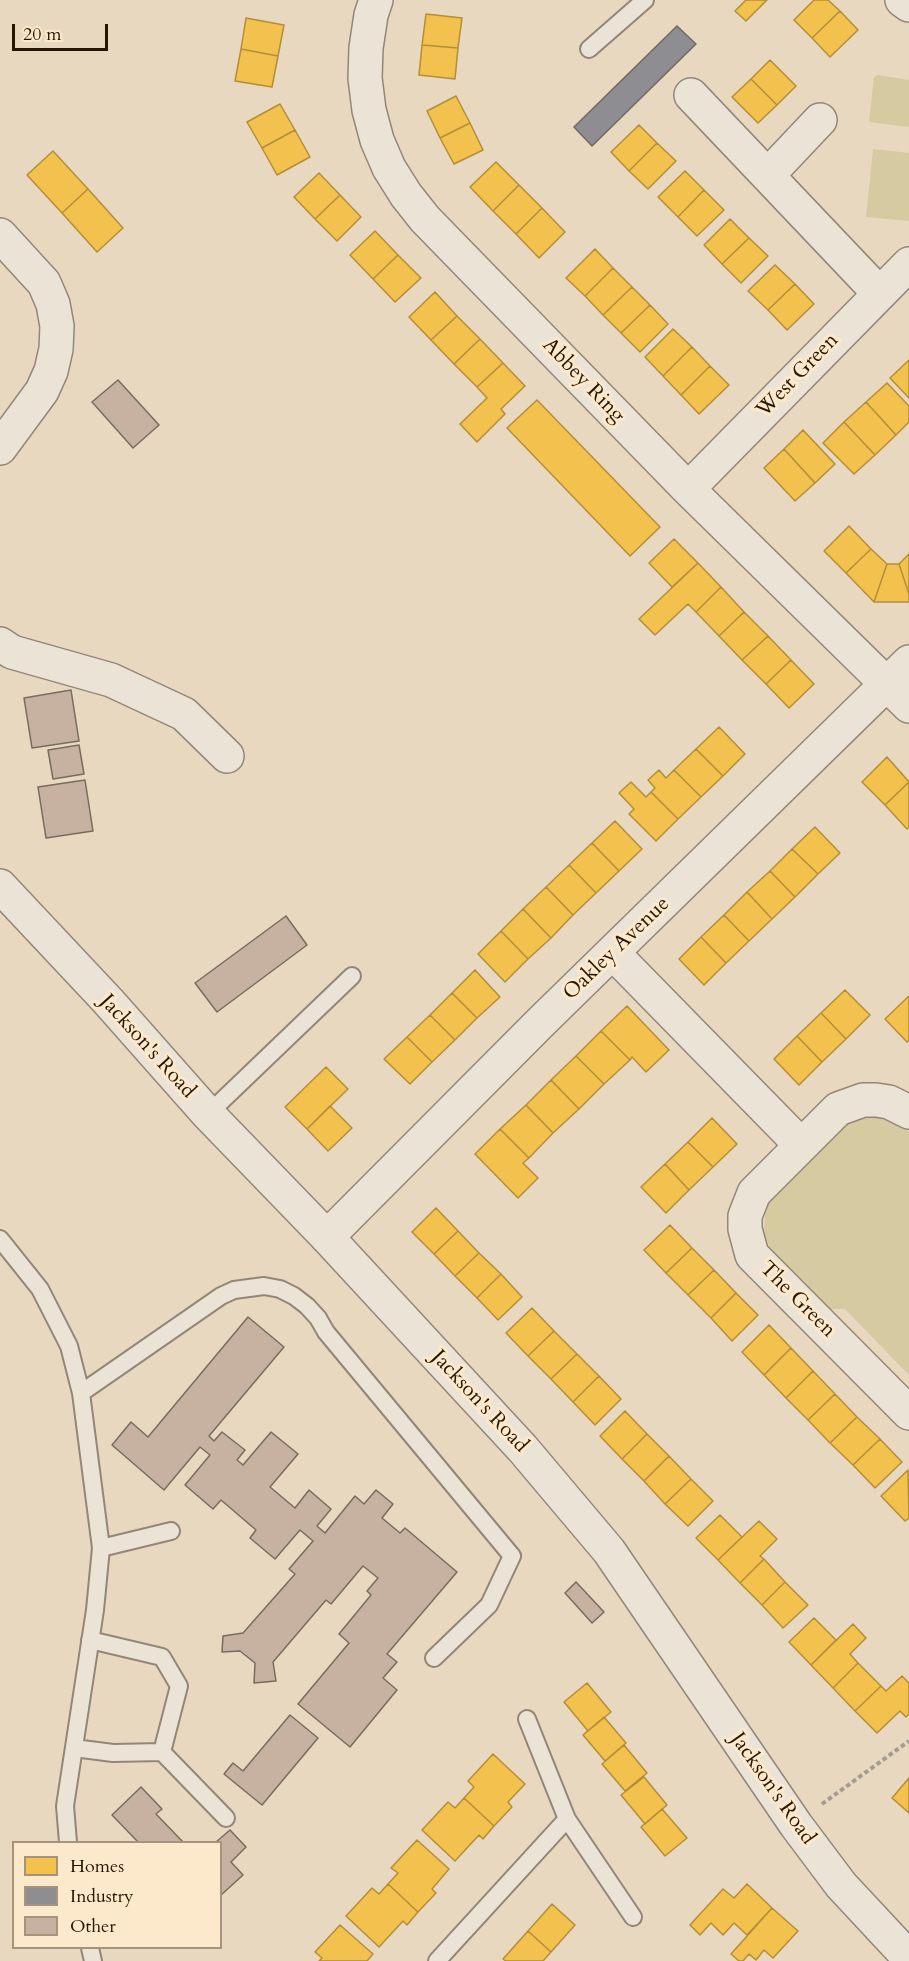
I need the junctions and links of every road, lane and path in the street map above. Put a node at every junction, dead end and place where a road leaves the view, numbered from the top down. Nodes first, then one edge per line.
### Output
1 (375, 0) edge
2 (645, 0) edge
3 (902, 0) edge
4 (909, 5) edge
5 (589, 49) dead end
6 (691, 95) dead end
7 (820, 120) dead end
8 (768, 176) junction
9 (0, 235) edge
10 (909, 264) edge
11 (879, 293) junction
12 (0, 447) edge
13 (688, 489) junction
14 (0, 644) edge
15 (898, 673) edge
16 (909, 706) edge
17 (227, 756) dead end
18 (0, 886) edge
19 (613, 953) junction
20 (352, 975) dead end
21 (909, 1112) edge
22 (208, 1114) junction
23 (801, 1145) junction
24 (327, 1237) junction
25 (0, 1239) edge
26 (81, 1393) junction
27 (909, 1413) edge
28 (171, 1531) dead end
29 (101, 1548) junction
30 (90, 1640) junction
31 (434, 1658) dead end
32 (527, 1719) dead end
33 (909, 1741) edge
34 (74, 1748) junction
35 (162, 1752) junction
36 (226, 1818) dead end
37 (567, 1819) junction
38 (796, 1825) junction
39 (68, 1841) edge
40 (633, 1917) dead end
41 (909, 1958) edge
42 (437, 1961) edge

1 - 13 street, Abbey Ring
2 - 5 lane
3 - 4 street
6 - 8 street
7 - 8 street
8 - 11 street
9 - 12 street
10 - 11 street, West Green
11 - 13 street, West Green
13 - 15 street, Abbey Ring
14 - 17 street
15 - 16 street, Abbey Ring
15 - 19 street, Oakley Avenue
18 - 22 street, Jackson's Road
19 - 23 street
19 - 24 street, Oakley Avenue
20 - 22 lane
21 - 23 street, The Green
22 - 24 street, Jackson's Road
23 - 27 street, The Green
24 - 38 street, Jackson's Road
25 - 26 lane
26 - 29 lane
26 - 31 lane
28 - 29 lane
29 - 30 lane
30 - 34 lane
30 - 35 lane
32 - 37 lane
33 - 38 path
34 - 35 lane
34 - 39 lane
35 - 36 lane
37 - 40 lane
37 - 42 lane
38 - 41 street, Jackson's Road

